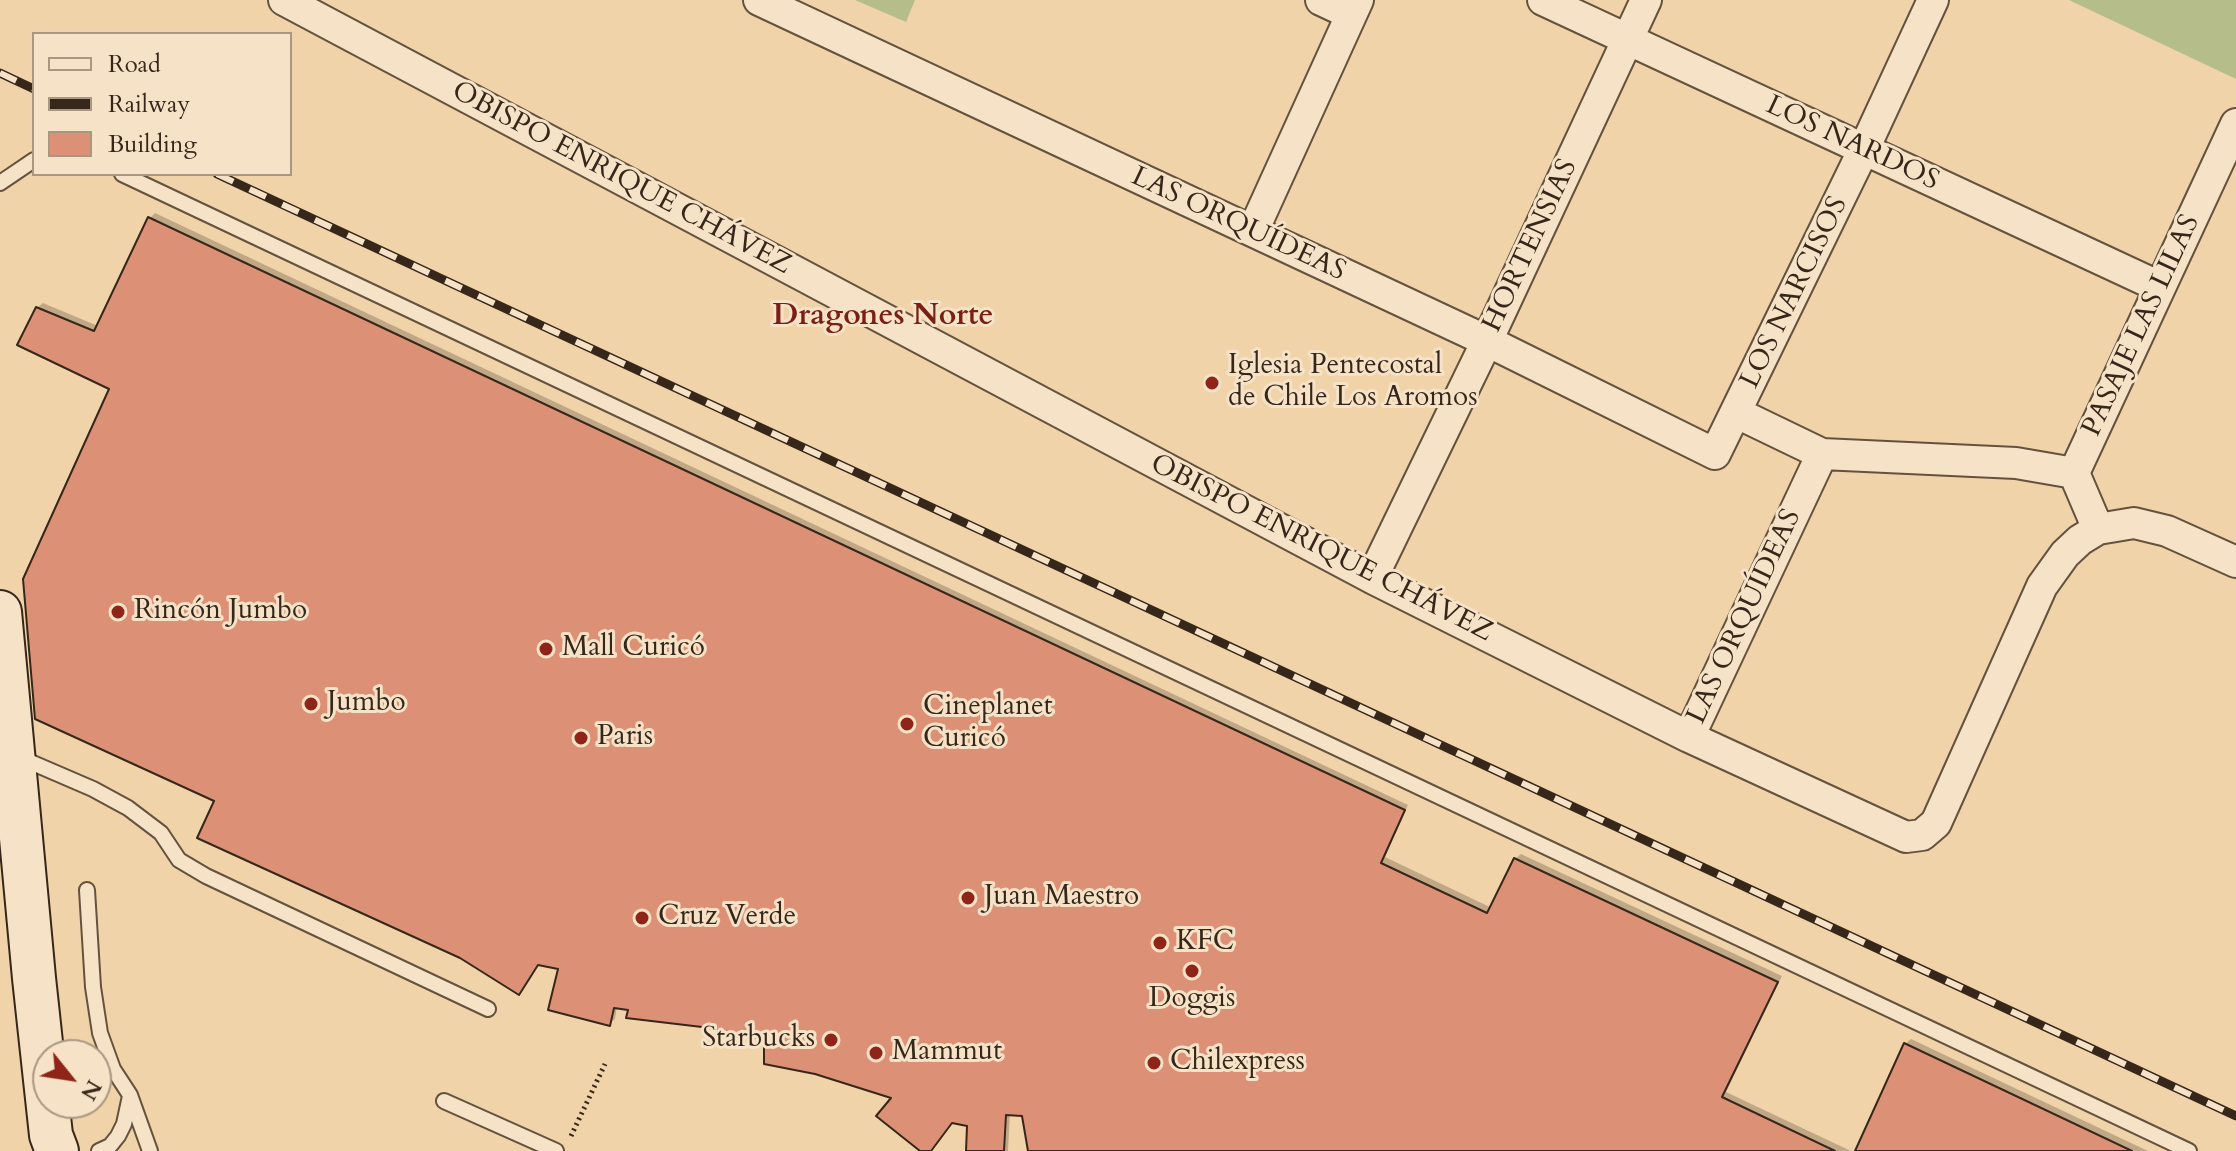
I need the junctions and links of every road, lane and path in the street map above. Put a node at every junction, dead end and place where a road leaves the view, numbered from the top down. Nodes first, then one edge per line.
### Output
1 (284, 0) edge
2 (1321, 0) edge
3 (1543, 0) edge
4 (1646, 0) edge
5 (1933, 0) edge
6 (773, 3) edge
7 (1355, 7) edge
8 (1628, 40) junction
9 (2236, 124) edge
10 (1864, 149) junction
11 (32, 161) edge
12 (126, 176) edge
13 (0, 183) edge
14 (1253, 231) junction
15 (2160, 287) junction
16 (1487, 341) junction
17 (1737, 413) junction
18 (1715, 454) joint
19 (1822, 454) junction
20 (2074, 473) junction
21 (2098, 529) junction
22 (2236, 562) edge
23 (1372, 578) junction
24 (0, 612) edge
25 (1689, 737) junction
26 (13, 755) junction
27 (87, 890) dead end
28 (488, 1009) dead end
29 (605, 1064) dead end
30 (130, 1095) junction
31 (444, 1101) dead end
32 (569, 1139) dead end
33 (60, 1146) edge
34 (99, 1151) edge
35 (150, 1151) edge
36 (556, 1151) edge
37 (2189, 1151) edge

1 - 23 street, OBISPO ENRIQUE CHÁVEZ
2 - 7 street
3 - 8 street, LOS NARDOS
4 - 8 street, HORTENSIAS
5 - 10 street, LOS NARCISOS
6 - 14 street, LAS ORQUÍDEAS
7 - 14 street
8 - 10 street, LOS NARDOS
8 - 16 street, HORTENSIAS
9 - 15 street, PASAJE LAS LILAS
10 - 15 street, LOS NARDOS
10 - 17 street, LOS NARCISOS
11 - 13 lane
12 - 37 lane
14 - 16 street, LAS ORQUÍDEAS
15 - 20 street, PASAJE LAS LILAS
16 - 18 street, LAS ORQUÍDEAS
16 - 23 street, HORTENSIAS
17 - 18 street, LOS NARCISOS
17 - 19 street
19 - 20 street
19 - 25 street, LAS ORQUÍDEAS
20 - 21 street, PASAJE LAS LILAS
21 - 22 street, OBISPO ENRIQUE CHÁVEZ
21 - 25 street, OBISPO ENRIQUE CHÁVEZ
23 - 25 street, OBISPO ENRIQUE CHÁVEZ
24 - 26 main road
26 - 28 lane
26 - 33 main road
27 - 30 lane
29 - 32 path
30 - 34 lane
30 - 35 lane
31 - 36 lane

